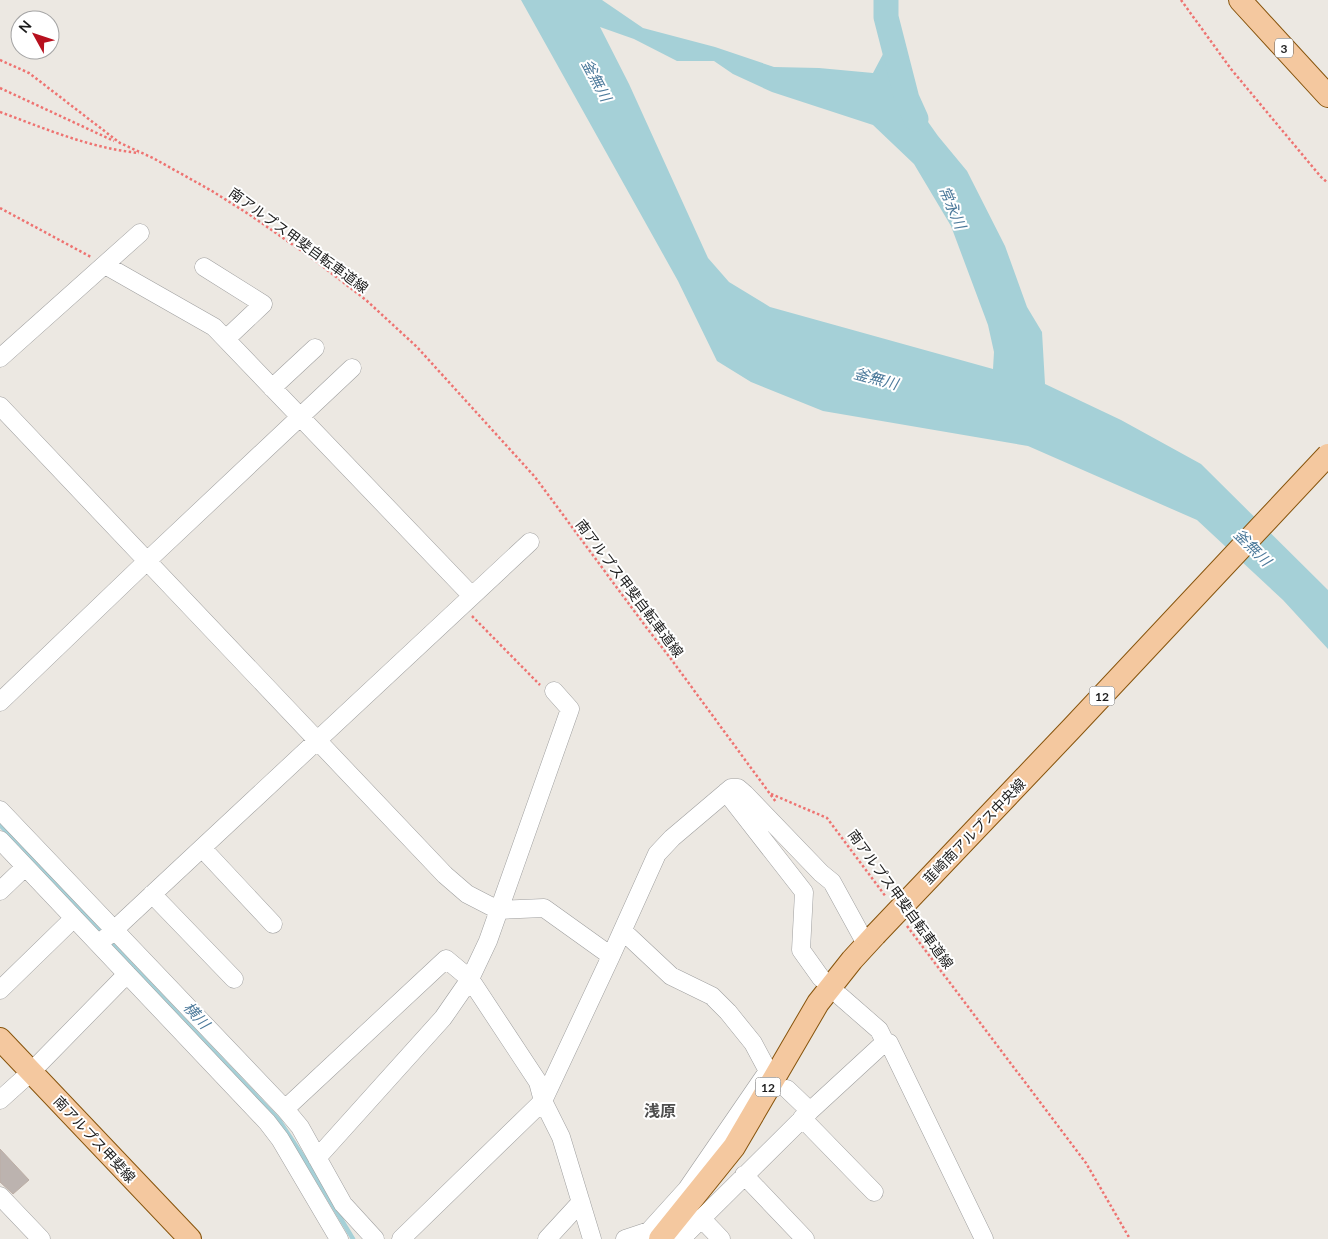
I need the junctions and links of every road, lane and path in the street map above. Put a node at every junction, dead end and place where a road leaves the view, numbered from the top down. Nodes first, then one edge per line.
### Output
1 (1181, 0) edge
2 (1241, 0) edge
3 (0, 60) edge
4 (0, 88) edge
5 (1328, 96) edge
6 (0, 112) edge
7 (143, 154) junction
8 (1328, 183) edge
9 (0, 208) edge
10 (140, 233) dead end
11 (105, 265) junction
12 (204, 268) dead end
13 (226, 339) junction
14 (315, 348) dead end
15 (0, 358) edge
16 (352, 368) dead end
17 (272, 388) junction
18 (0, 406) edge
19 (300, 417) junction
20 (1328, 455) edge
21 (530, 542) dead end
22 (147, 561) junction
23 (467, 601) junction
24 (554, 691) joint
25 (0, 702) edge
26 (317, 741) junction
27 (729, 790) junction
28 (0, 810) edge
29 (0, 840) edge
30 (202, 848) junction
31 (25, 867) junction
32 (0, 891) edge
33 (152, 894) junction
34 (888, 899) dead end
35 (498, 910) junction
36 (74, 918) junction
37 (906, 923) dead end
38 (273, 924) dead end
39 (114, 930) junction
40 (623, 931) junction
41 (871, 940) junction
42 (99, 944) junction
43 (611, 956) junction
44 (127, 974) junction
45 (821, 978) dead end
46 (234, 979) dead end
47 (470, 979) junction
48 (0, 990) edge
49 (840, 996) dead end
50 (0, 1039) edge
51 (884, 1042) junction
52 (31, 1072) junction
53 (787, 1089) dead end
54 (0, 1100) edge
55 (543, 1101) junction
56 (285, 1109) junction
57 (806, 1114) junction
58 (318, 1158) junction
59 (744, 1175) junction
60 (874, 1192) dead end
61 (0, 1196) edge
62 (580, 1202) junction
63 (701, 1218) junction
64 (40, 1239) edge
65 (190, 1239) edge
66 (339, 1239) edge
67 (375, 1239) edge
68 (401, 1239) edge
69 (547, 1239) edge
70 (592, 1239) edge
71 (625, 1239) edge
72 (660, 1239) edge
73 (681, 1239) edge
74 (721, 1239) edge
75 (805, 1239) edge
76 (984, 1239) edge
77 (1130, 1239) edge

1 - 8 path
2 - 5 main road, 3
3 - 7 path, 南アルプス甲斐自転車道線
4 - 7 path
6 - 7 path
7 - 34 path, 南アルプス甲斐自転車道線
9 - 11 path
10 - 11 street
11 - 13 street
11 - 15 street
12 - 13 street
13 - 17 street
14 - 17 street
16 - 19 street
17 - 19 street
18 - 22 street
19 - 22 street
19 - 23 street
20 - 41 main road, 韮崎南アルプス中央線 / 12, bridge
21 - 23 street
22 - 25 street
22 - 26 street
23 - 24 path
23 - 26 street
24 - 35 street
26 - 30 street
26 - 35 street
27 - 40 street
27 - 41 street
27 - 45 street
28 - 39 street
29 - 31 street
30 - 33 street
30 - 38 street
31 - 32 street
31 - 36 street
33 - 39 street
33 - 46 street
35 - 43 street
35 - 47 street
36 - 42 street
36 - 48 street
37 - 77 path, 南アルプス甲斐自転車道線
39 - 42 street
39 - 56 street
40 - 43 street
40 - 71 street
41 - 72 main road, 韮崎南アルプス中央線 / 12
42 - 44 street
43 - 55 street
44 - 52 street
44 - 66 street
47 - 55 street
47 - 56 street
47 - 58 street
49 - 51 street
50 - 52 main road, 南アルプス甲斐線
51 - 57 street
51 - 76 street
52 - 54 street
52 - 65 main road, 南アルプス甲斐線
53 - 57 street
55 - 62 street
55 - 68 street
56 - 58 street
57 - 59 street
57 - 60 street
58 - 67 street
59 - 63 street
59 - 75 street
61 - 64 street
62 - 69 street
62 - 70 street
63 - 73 street
63 - 74 street

